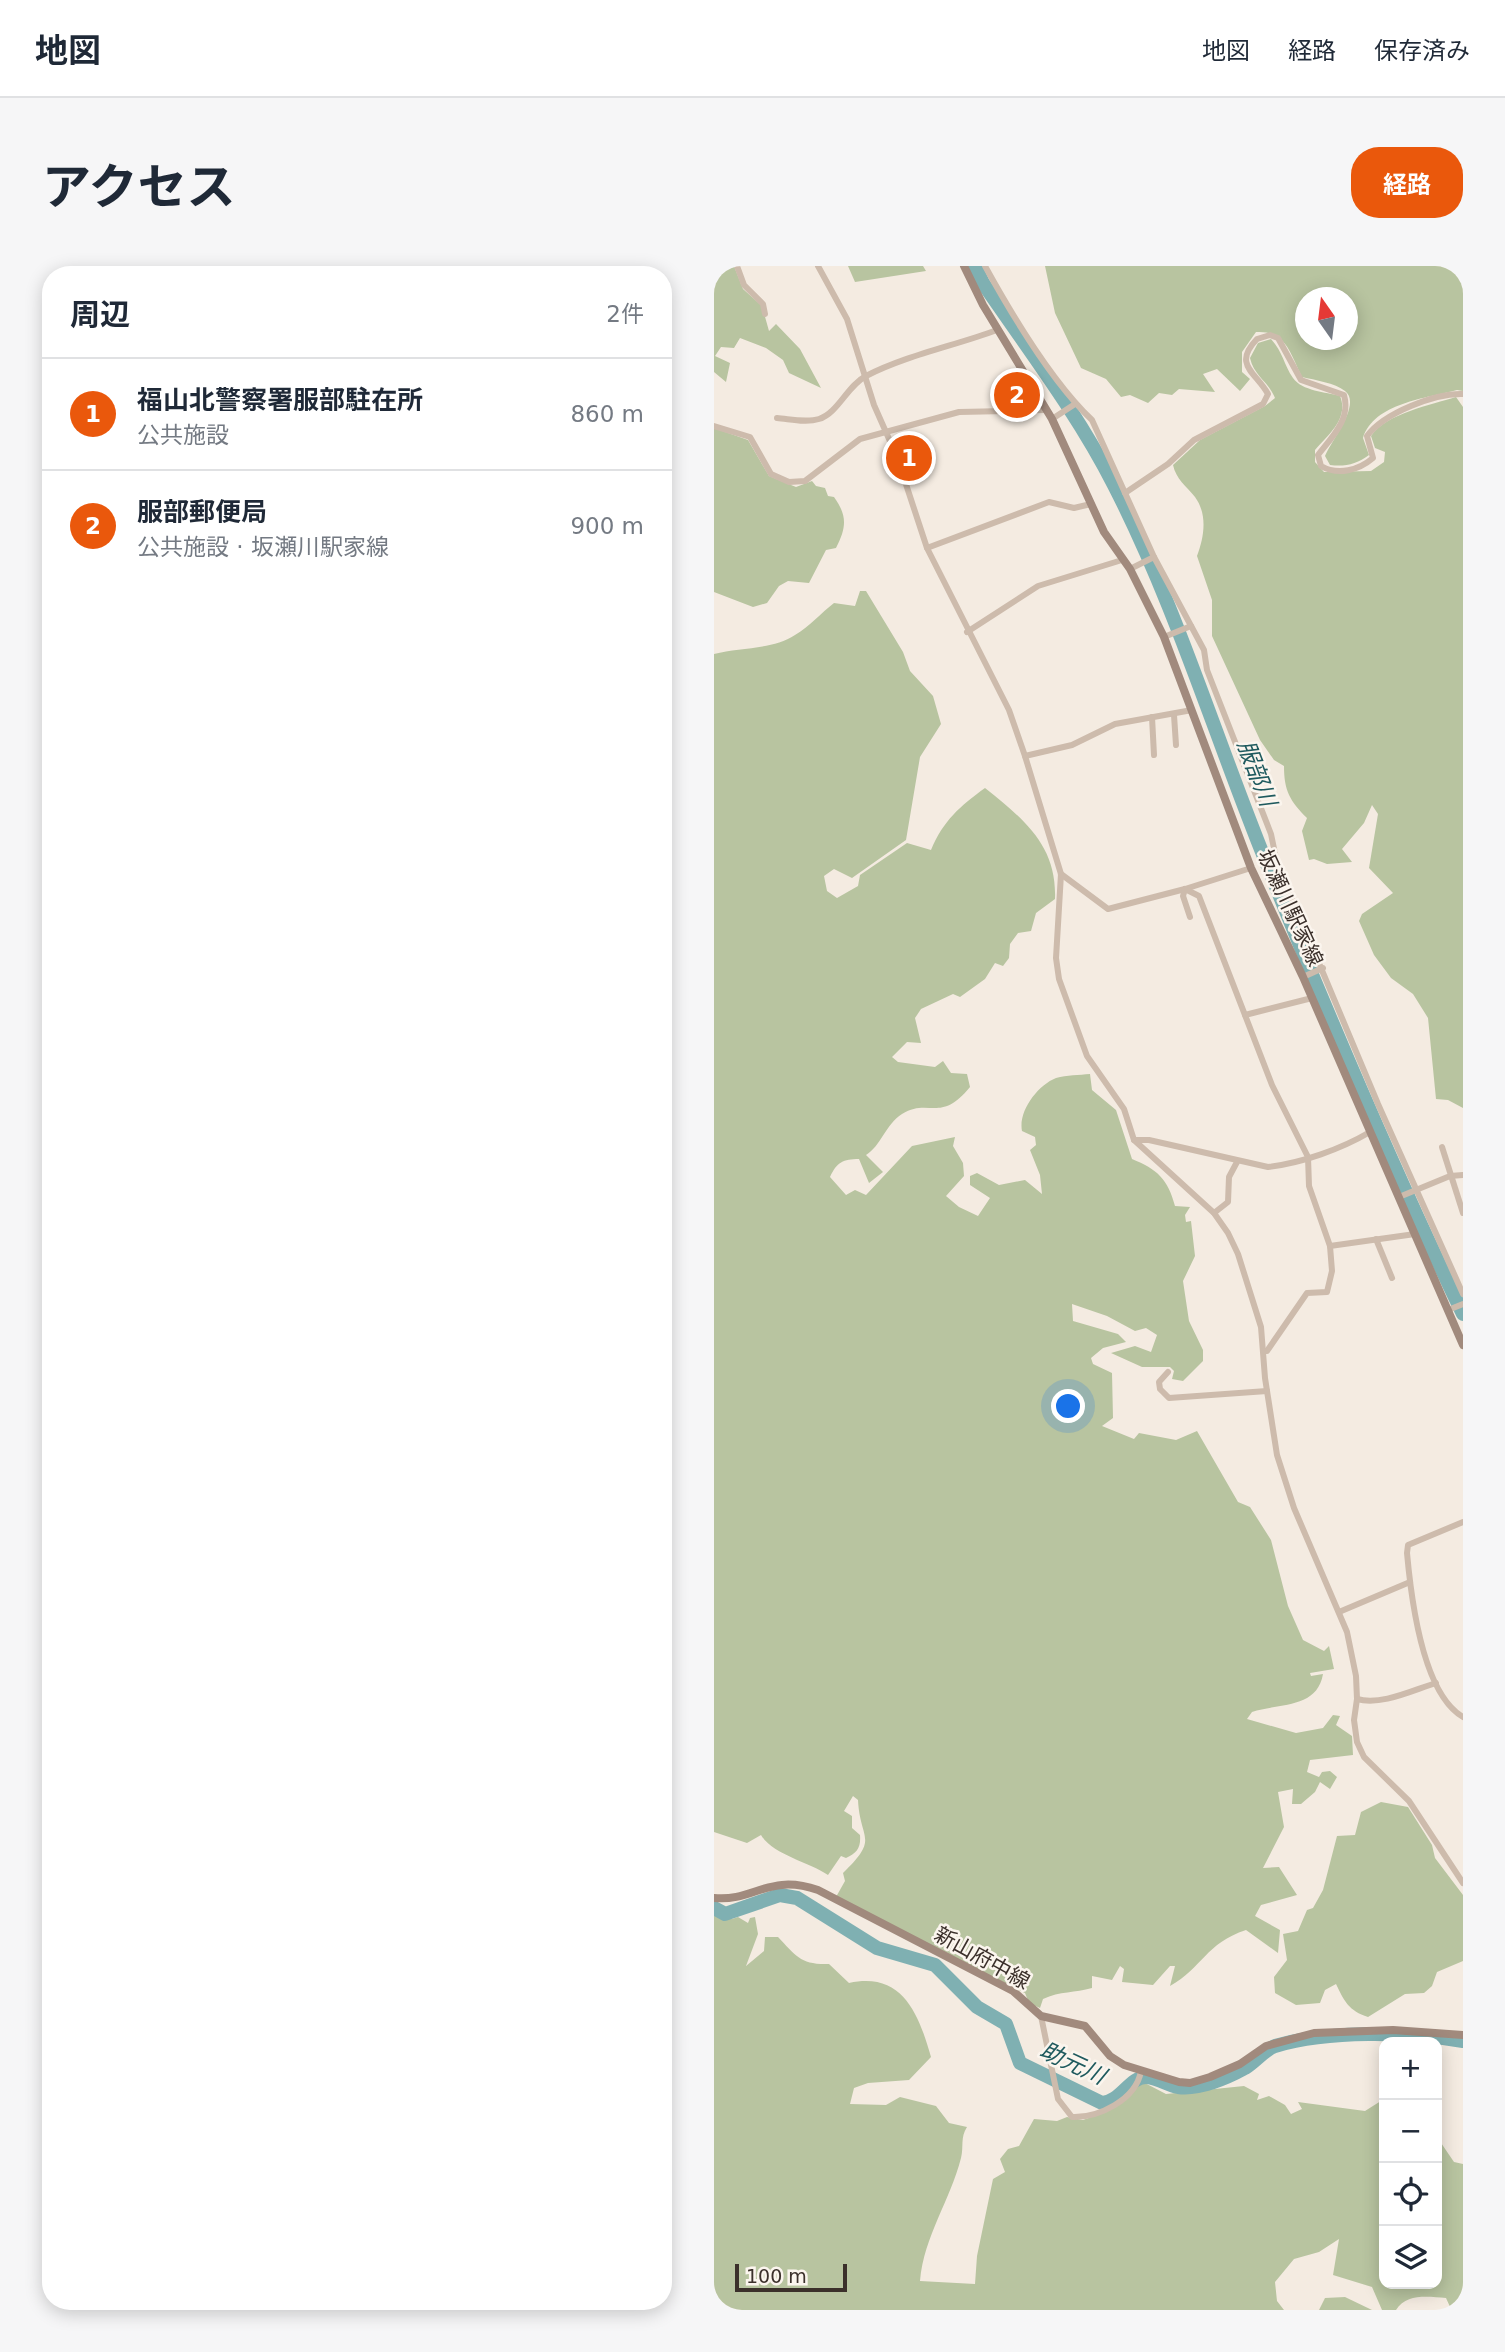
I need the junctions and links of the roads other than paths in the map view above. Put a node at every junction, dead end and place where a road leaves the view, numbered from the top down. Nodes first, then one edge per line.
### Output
1 (737, 266) edge
2 (818, 266) edge
3 (964, 266) edge
4 (985, 266) edge
5 (765, 314) dead end
6 (998, 330) junction
7 (866, 376) junction
8 (1463, 394) edge
9 (1073, 405) junction
10 (1045, 410) junction
11 (1054, 417) junction
12 (777, 418) dead end
13 (714, 426) edge
14 (887, 431) junction
15 (1125, 493) junction
16 (1091, 504) junction
17 (928, 548) junction
18 (1153, 557) junction
19 (1122, 560) junction
20 (1130, 569) junction
21 (1190, 626) junction
22 (967, 632) junction
23 (1166, 636) junction
24 (1192, 709) junction
25 (1174, 715) junction
26 (1152, 717) junction
27 (1176, 745) dead end
28 (1154, 755) dead end
29 (1025, 756) junction
30 (1251, 868) junction
31 (1061, 874) junction
32 (1185, 889) junction
33 (1190, 917) dead end
34 (1323, 968) junction
35 (1305, 976) junction
36 (1312, 998) junction
37 (1245, 1015) junction
38 (1370, 1132) junction
39 (1134, 1140) junction
40 (1442, 1147) dead end
41 (1308, 1157) junction
42 (1237, 1162) junction
43 (1463, 1175) edge
44 (1450, 1176) junction
45 (1417, 1191) junction
46 (1400, 1197) junction
47 (1214, 1213) junction
48 (1463, 1213) edge
49 (1415, 1234) junction
50 (1376, 1239) junction
51 (1329, 1245) junction
52 (1392, 1278) dead end
53 (1463, 1294) edge
54 (1463, 1304) edge
55 (1450, 1310) junction
56 (1463, 1345) edge
57 (1264, 1352) junction
58 (1168, 1372) dead end
59 (1267, 1391) junction
60 (1463, 1522) edge
61 (1410, 1581) junction
62 (1339, 1612) junction
63 (1436, 1683) junction
64 (1357, 1699) junction
65 (1463, 1717) edge
66 (1463, 1882) edge
67 (714, 1898) edge
68 (1041, 2016) junction
69 (1463, 2035) edge
70 (1141, 2071) junction

1 - 5 street
2 - 7 street
3 - 6 main road, 坂瀬川駅家線
4 - 9 street
6 - 7 street
6 - 10 main road, 坂瀬川駅家線
7 - 12 street
7 - 14 street
8 - 15 street
9 - 11 street
9 - 15 street
10 - 11 main road, 坂瀬川駅家線
10 - 14 street
11 - 16 main road, 坂瀬川駅家線
13 - 14 street
14 - 17 street
15 - 18 street
16 - 17 street
16 - 19 main road, 坂瀬川駅家線
17 - 22 street
18 - 20 street
18 - 21 street
19 - 20 main road, 坂瀬川駅家線
19 - 22 street
20 - 23 main road, 坂瀬川駅家線
21 - 23 street
21 - 34 street
22 - 29 street
23 - 24 main road, 坂瀬川駅家線
24 - 25 street
24 - 30 main road, 坂瀬川駅家線
25 - 26 street
25 - 27 street
26 - 28 street
26 - 29 street
29 - 31 street
30 - 32 street
30 - 35 main road, 坂瀬川駅家線
31 - 32 street
31 - 39 street
32 - 33 street
32 - 37 street
34 - 35 street
34 - 45 street
35 - 36 main road, 坂瀬川駅家線
36 - 37 street
36 - 38 main road, 坂瀬川駅家線
37 - 41 street
38 - 41 street
38 - 46 main road, 坂瀬川駅家線
39 - 42 street
39 - 47 street
40 - 44 street
41 - 42 street
41 - 51 street
42 - 47 street
43 - 44 street
44 - 45 street
44 - 48 street
45 - 46 street
45 - 53 street
46 - 49 main road, 坂瀬川駅家線
47 - 57 street
49 - 50 street
49 - 55 main road, 坂瀬川駅家線
50 - 51 street
50 - 52 street
51 - 57 street
54 - 55 street
55 - 56 main road, 坂瀬川駅家線
57 - 59 street
58 - 59 street
59 - 62 street
60 - 61 street
61 - 62 street
61 - 63 street
62 - 64 street
63 - 64 street
63 - 65 street
64 - 66 street
67 - 68 main road, 新山府中線
68 - 70 main road, 新山府中線
68 - 70 street
69 - 70 main road, 新山府中線

